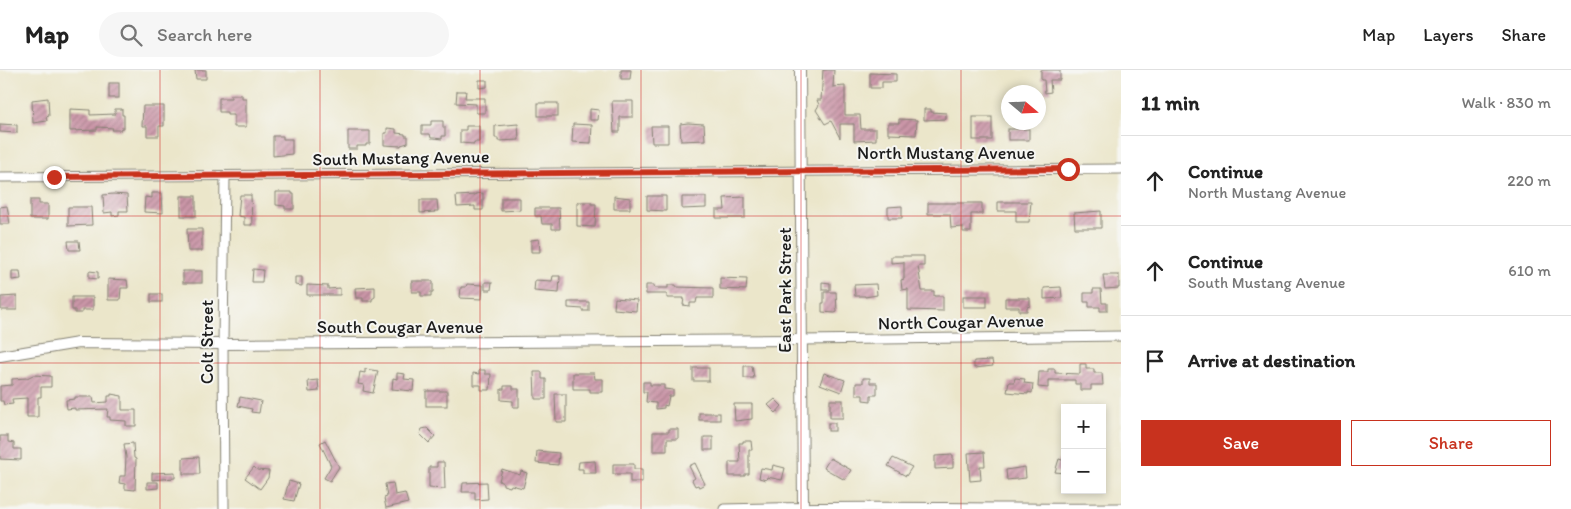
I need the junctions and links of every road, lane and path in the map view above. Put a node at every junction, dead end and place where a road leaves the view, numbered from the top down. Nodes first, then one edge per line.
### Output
1 (800, 70) edge
2 (1121, 169) edge
3 (802, 170) junction
4 (225, 176) junction
5 (0, 177) edge
6 (1121, 336) edge
7 (802, 340) junction
8 (222, 344) junction
9 (0, 356) edge
10 (803, 508) edge
11 (1121, 508) edge
12 (224, 509) edge
13 (724, 509) edge

1 - 3 street, East Park Street
2 - 3 street, North Mustang Avenue
3 - 4 street, South Mustang Avenue
3 - 7 street, East Park Street
4 - 5 street, South Mustang Avenue
4 - 8 street, Colt Street
6 - 7 street, North Cougar Avenue
7 - 8 street, South Cougar Avenue
7 - 10 street, East Park Street
8 - 9 street, South Cougar Avenue
8 - 12 street, Colt Street
10 - 11 street
10 - 13 street

